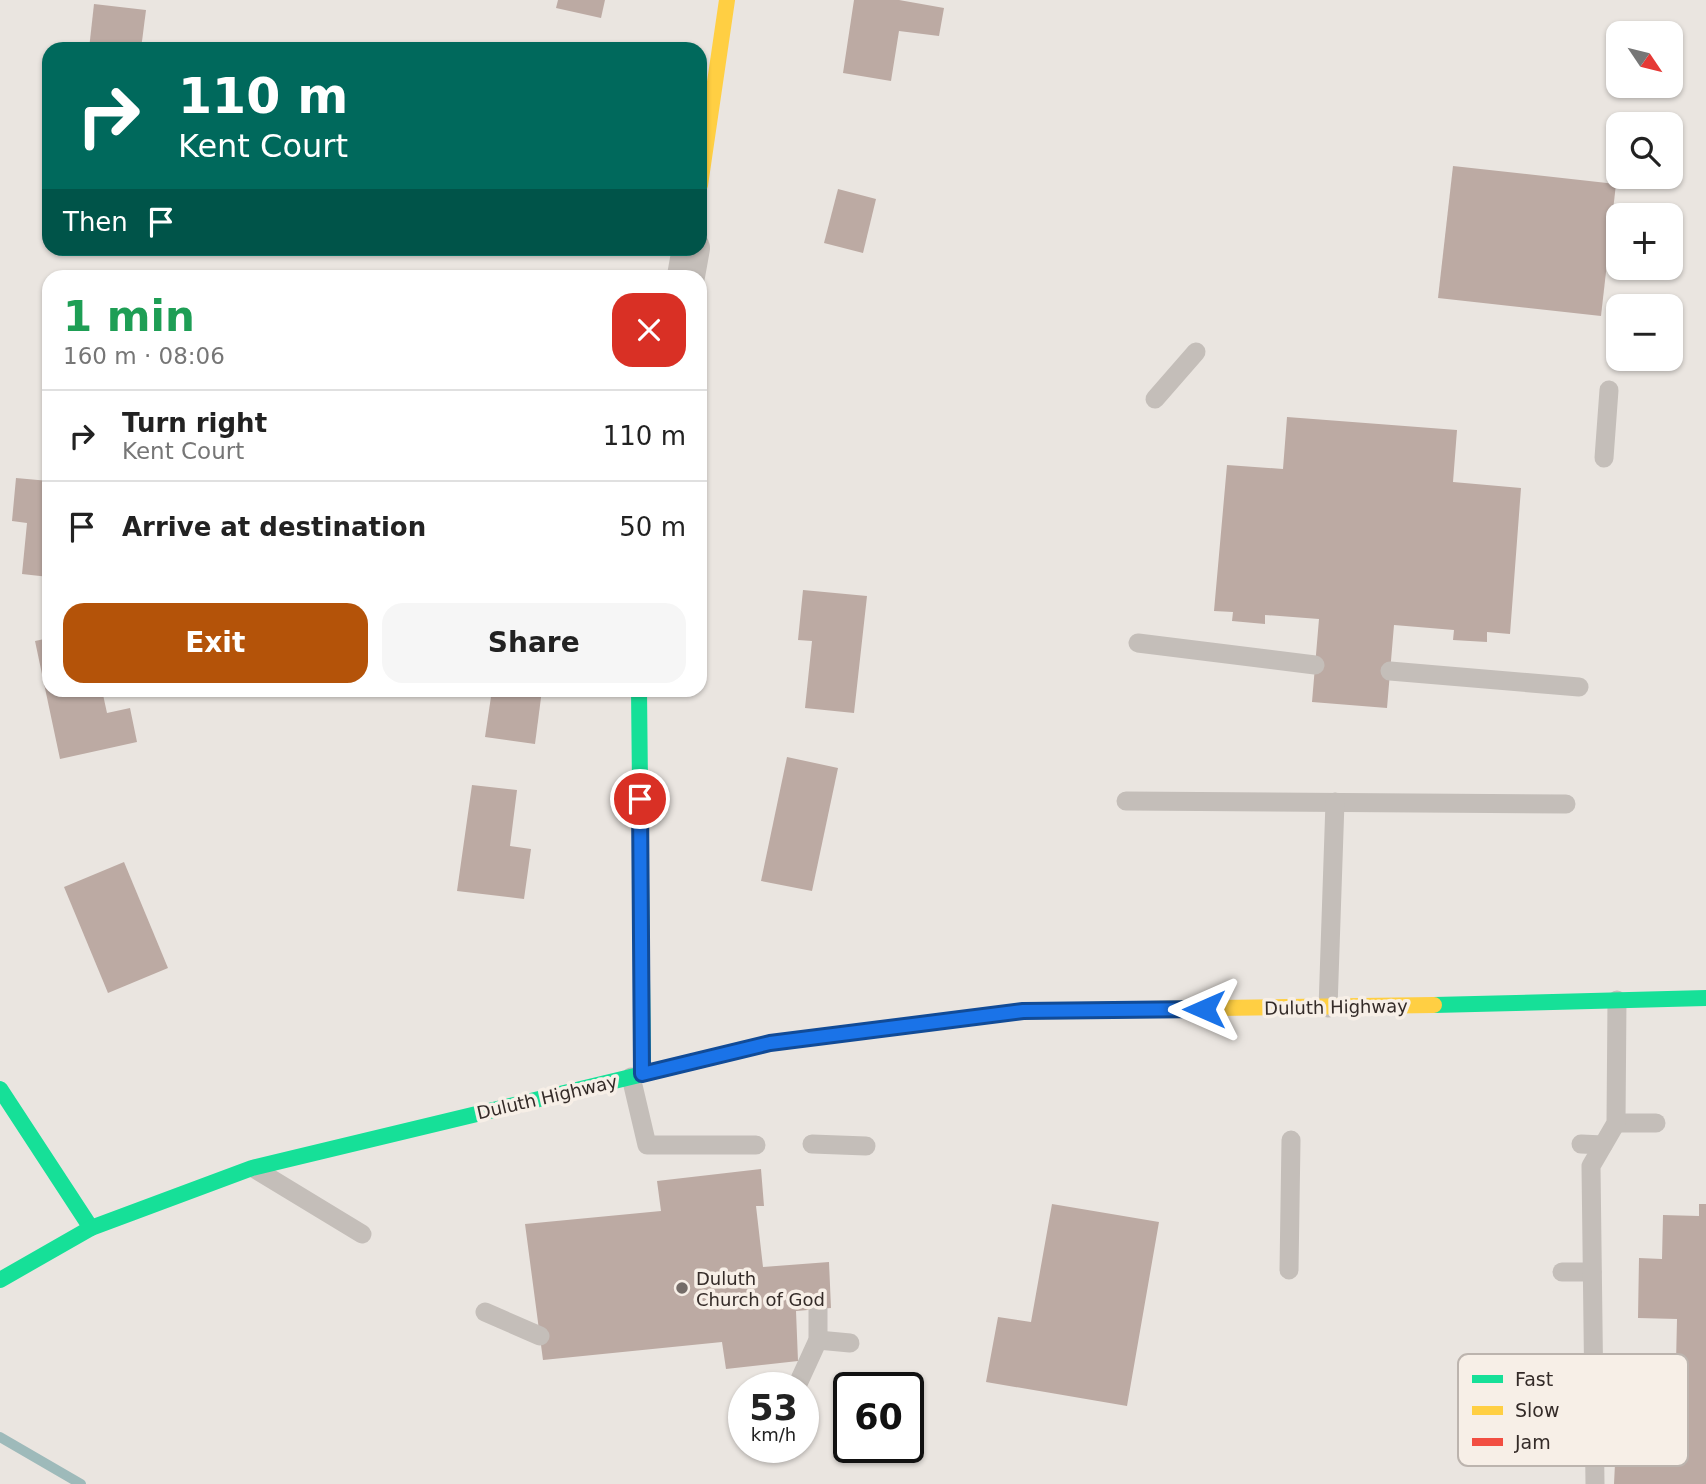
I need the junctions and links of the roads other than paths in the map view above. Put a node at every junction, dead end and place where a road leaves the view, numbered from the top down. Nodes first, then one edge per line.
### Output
1 (727, 0) edge
2 (707, 137) edge
3 (1196, 352) dead end
4 (1609, 390) dead end
5 (1155, 399) dead end
6 (1604, 458) dead end
7 (1138, 643) dead end
8 (1315, 665) dead end
9 (1390, 671) dead end
10 (1579, 687) dead end
11 (639, 697) edge
12 (1126, 801) dead end
13 (1335, 802) junction
14 (1566, 804) dead end
15 (1706, 998) edge
16 (1617, 1000) junction
17 (1328, 1008) junction
18 (637, 1075) junction
19 (0, 1089) edge
20 (1616, 1123) junction
21 (1656, 1123) dead end
22 (1291, 1140) dead end
23 (812, 1144) dead end
24 (1581, 1144) dead end
25 (756, 1145) dead end
26 (1603, 1145) junction
27 (866, 1146) dead end
28 (252, 1168) junction
29 (92, 1228) junction
30 (362, 1234) dead end
31 (1289, 1270) dead end
32 (1562, 1272) dead end
33 (1592, 1272) junction
34 (0, 1280) edge
35 (818, 1309) dead end
36 (485, 1312) dead end
37 (540, 1336) dead end
38 (818, 1340) junction
39 (850, 1343) dead end
40 (1593, 1354) edge
41 (803, 1372) edge
42 (1595, 1466) edge
43 (1595, 1484) edge

1 - 2 main road
3 - 5 lane
4 - 6 lane
7 - 8 lane
9 - 10 lane
11 - 18 main road
12 - 13 lane
13 - 14 lane
13 - 17 lane
15 - 16 main road, Duluth Highway
16 - 17 main road, Duluth Highway
16 - 20 lane
17 - 18 main road, Duluth Highway
18 - 25 lane
18 - 28 main road, Duluth Highway
19 - 29 main road
20 - 21 lane
20 - 26 lane
22 - 31 lane
23 - 27 lane
24 - 26 lane
26 - 33 lane
28 - 29 main road, Duluth Highway
28 - 30 lane
29 - 34 main road, Duluth Highway
32 - 33 lane
33 - 40 lane
35 - 38 lane
36 - 37 lane
38 - 39 lane
38 - 41 lane
42 - 43 lane

